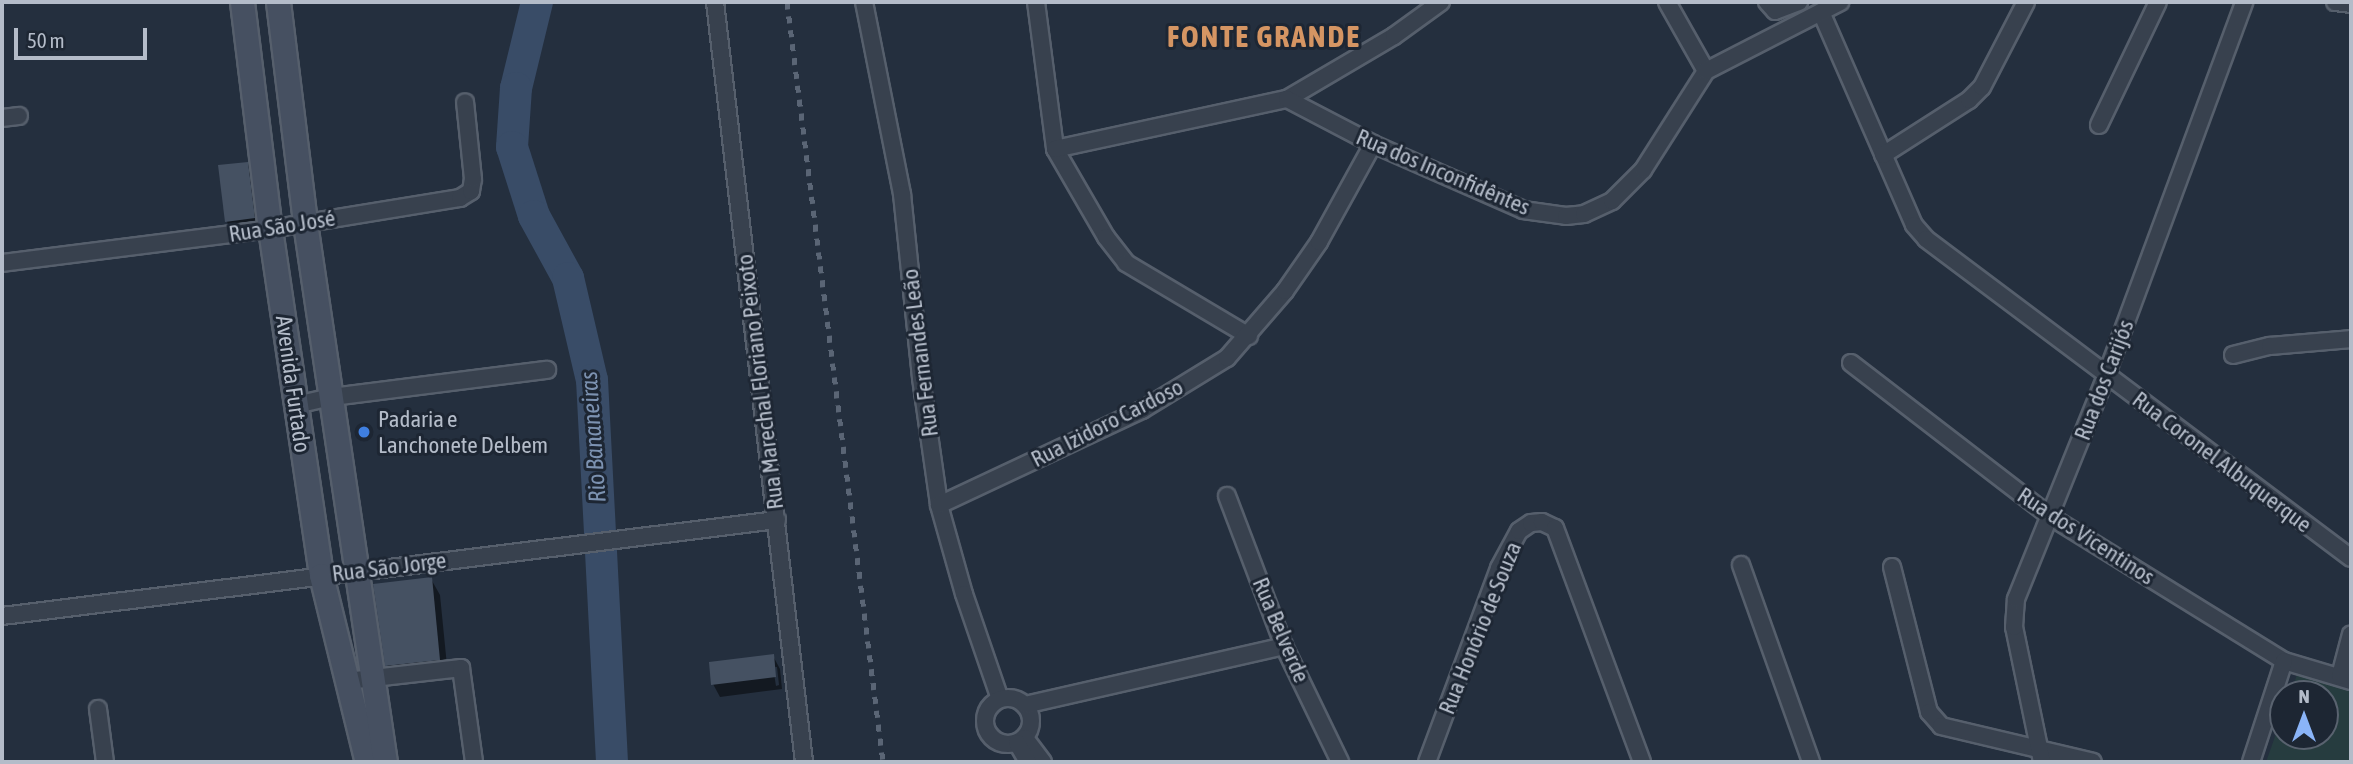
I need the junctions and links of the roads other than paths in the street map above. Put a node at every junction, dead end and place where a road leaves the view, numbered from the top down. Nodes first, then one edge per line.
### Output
1 (242, 2) edge
2 (278, 2) edge
3 (715, 2) edge
4 (864, 2) edge
5 (1036, 2) edge
6 (1441, 2) edge
7 (1667, 2) edge
8 (1799, 2) edge
9 (1840, 2) edge
10 (2026, 2) edge
11 (2158, 2) edge
12 (2244, 2) edge
13 (2334, 2) edge
14 (2351, 4) edge
15 (1769, 6) edge
16 (1821, 12) junction
17 (1706, 71) junction
18 (1287, 99) junction
19 (465, 102) dead end
20 (19, 116) dead end
21 (2, 118) edge
22 (2099, 125) dead end
23 (1373, 145) junction
24 (1055, 149) junction
25 (1883, 155) junction
26 (305, 223) junction
27 (270, 229) junction
28 (2, 263) edge
29 (1249, 336) junction
30 (2351, 340) edge
31 (2233, 355) dead end
32 (1852, 363) dead end
33 (547, 370) dead end
34 (2106, 376) junction
35 (332, 397) junction
36 (296, 405) junction
37 (1227, 496) dead end
38 (939, 505) junction
39 (2051, 517) junction
40 (777, 520) junction
41 (2351, 558) edge
42 (1741, 565) dead end
43 (1892, 567) dead end
44 (358, 569) junction
45 (321, 575) junction
46 (2, 616) edge
47 (2351, 634) edge
48 (1284, 646) junction
49 (2284, 661) junction
50 (373, 678) junction
51 (2346, 679) edge
52 (347, 681) junction
53 (1000, 699) junction
54 (1025, 705) junction
55 (98, 709) dead end
56 (1021, 740) junction
57 (2040, 754) edge
58 (105, 762) edge
59 (367, 762) edge
60 (385, 762) edge
61 (474, 762) edge
62 (804, 762) edge
63 (1028, 762) edge
64 (1043, 762) edge
65 (1340, 762) edge
66 (1427, 762) edge
67 (1642, 762) edge
68 (1811, 762) edge
69 (2093, 762) edge
70 (2251, 762) edge

1 - 27 street, Avenida Furtado
2 - 26 street, Avenida Furtado
3 - 40 street, Rua Marechal Floriano Peixoto
4 - 38 street, Rua Fernandes Leão
5 - 24 street
6 - 18 street
7 - 17 street
8 - 15 street
9 - 16 street
10 - 25 street
11 - 22 street
12 - 34 street, Rua dos Carijós
13 - 14 street
16 - 17 street
16 - 25 street, Rua Coronel Albuquerque
17 - 23 street, Rua dos Inconfidêntes
18 - 23 street, Rua dos Inconfidêntes
18 - 24 street
19 - 26 street, Rua São José
20 - 21 street
23 - 29 street, Rua Izidoro Cardoso
24 - 29 street
25 - 34 street, Rua Coronel Albuquerque
26 - 27 street, Rua São José
26 - 35 street, Avenida Furtado
27 - 28 street, Rua São José
27 - 36 street, Avenida Furtado
29 - 38 street, Rua Izidoro Cardoso
30 - 31 street
32 - 39 street, Rua dos Vicentinos
33 - 35 street
34 - 39 street, Rua dos Carijós
34 - 41 street, Rua Coronel Albuquerque
35 - 36 street
35 - 44 street, Avenida Furtado
36 - 45 street, Avenida Furtado
37 - 48 street, Rua Belverde
38 - 53 street, Rua Fernandes Leão
39 - 49 street, Rua dos Vicentinos
39 - 57 street, Rua dos Carijós
40 - 44 street, Rua São Jorge
40 - 62 street, Rua Marechal Floriano Peixoto
42 - 68 street
43 - 57 street
44 - 45 street, Rua São Jorge
44 - 50 street, Avenida Furtado
45 - 46 street, Rua São Jorge
45 - 52 street, Avenida Furtado
47 - 51 street
48 - 54 street
48 - 65 street, Rua Belverde
49 - 51 street, Rua dos Vicentinos
49 - 70 street
50 - 52 street
50 - 60 street, Avenida Furtado
50 - 61 street
52 - 59 street, Avenida Furtado
53 - 54 street
53 - 56 street
54 - 56 street
55 - 58 street
56 - 63 street
56 - 64 street
57 - 69 street
66 - 67 street, Rua Honório de Souza

